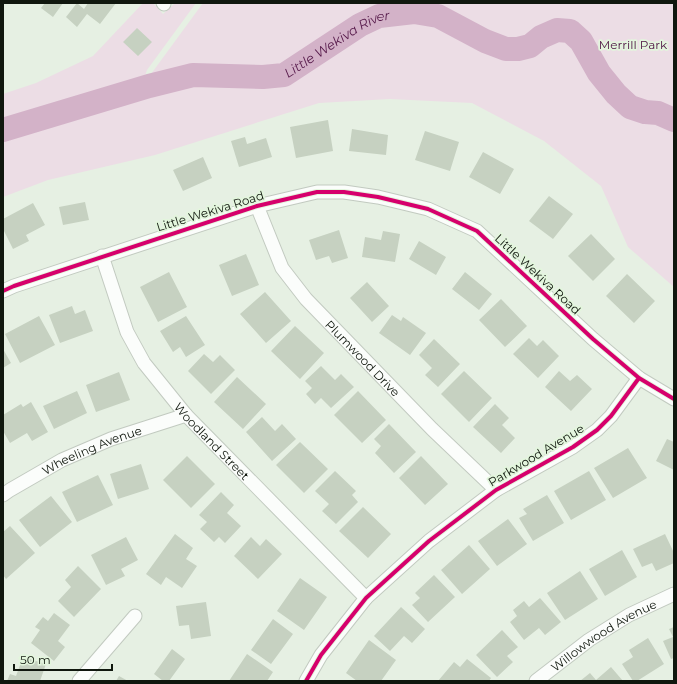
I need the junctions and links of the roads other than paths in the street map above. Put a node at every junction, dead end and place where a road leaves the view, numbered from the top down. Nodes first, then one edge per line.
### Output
1 (257, 206) junction
2 (102, 256) junction
3 (3, 291) edge
4 (639, 378) junction
5 (674, 399) edge
6 (186, 415) junction
7 (496, 490) junction
8 (3, 495) edge
9 (674, 594) edge
10 (366, 598) junction
11 (135, 616) dead end
12 (78, 681) edge
13 (306, 681) edge
14 (536, 681) edge

1 - 2 street, Little Wekiva Road
1 - 4 street, Little Wekiva Road
1 - 7 street, Plumwood Drive
2 - 3 street, Little Wekiva Road
2 - 6 street, Woodland Street
4 - 5 street, Little Wekiva Road
4 - 7 street, Parkwood Avenue
6 - 8 street, Wheeling Avenue
6 - 10 street, Woodland Street
7 - 10 street, Parkwood Avenue
9 - 14 street, Willowwood Avenue
10 - 13 street, Parkwood Avenue
11 - 12 street

